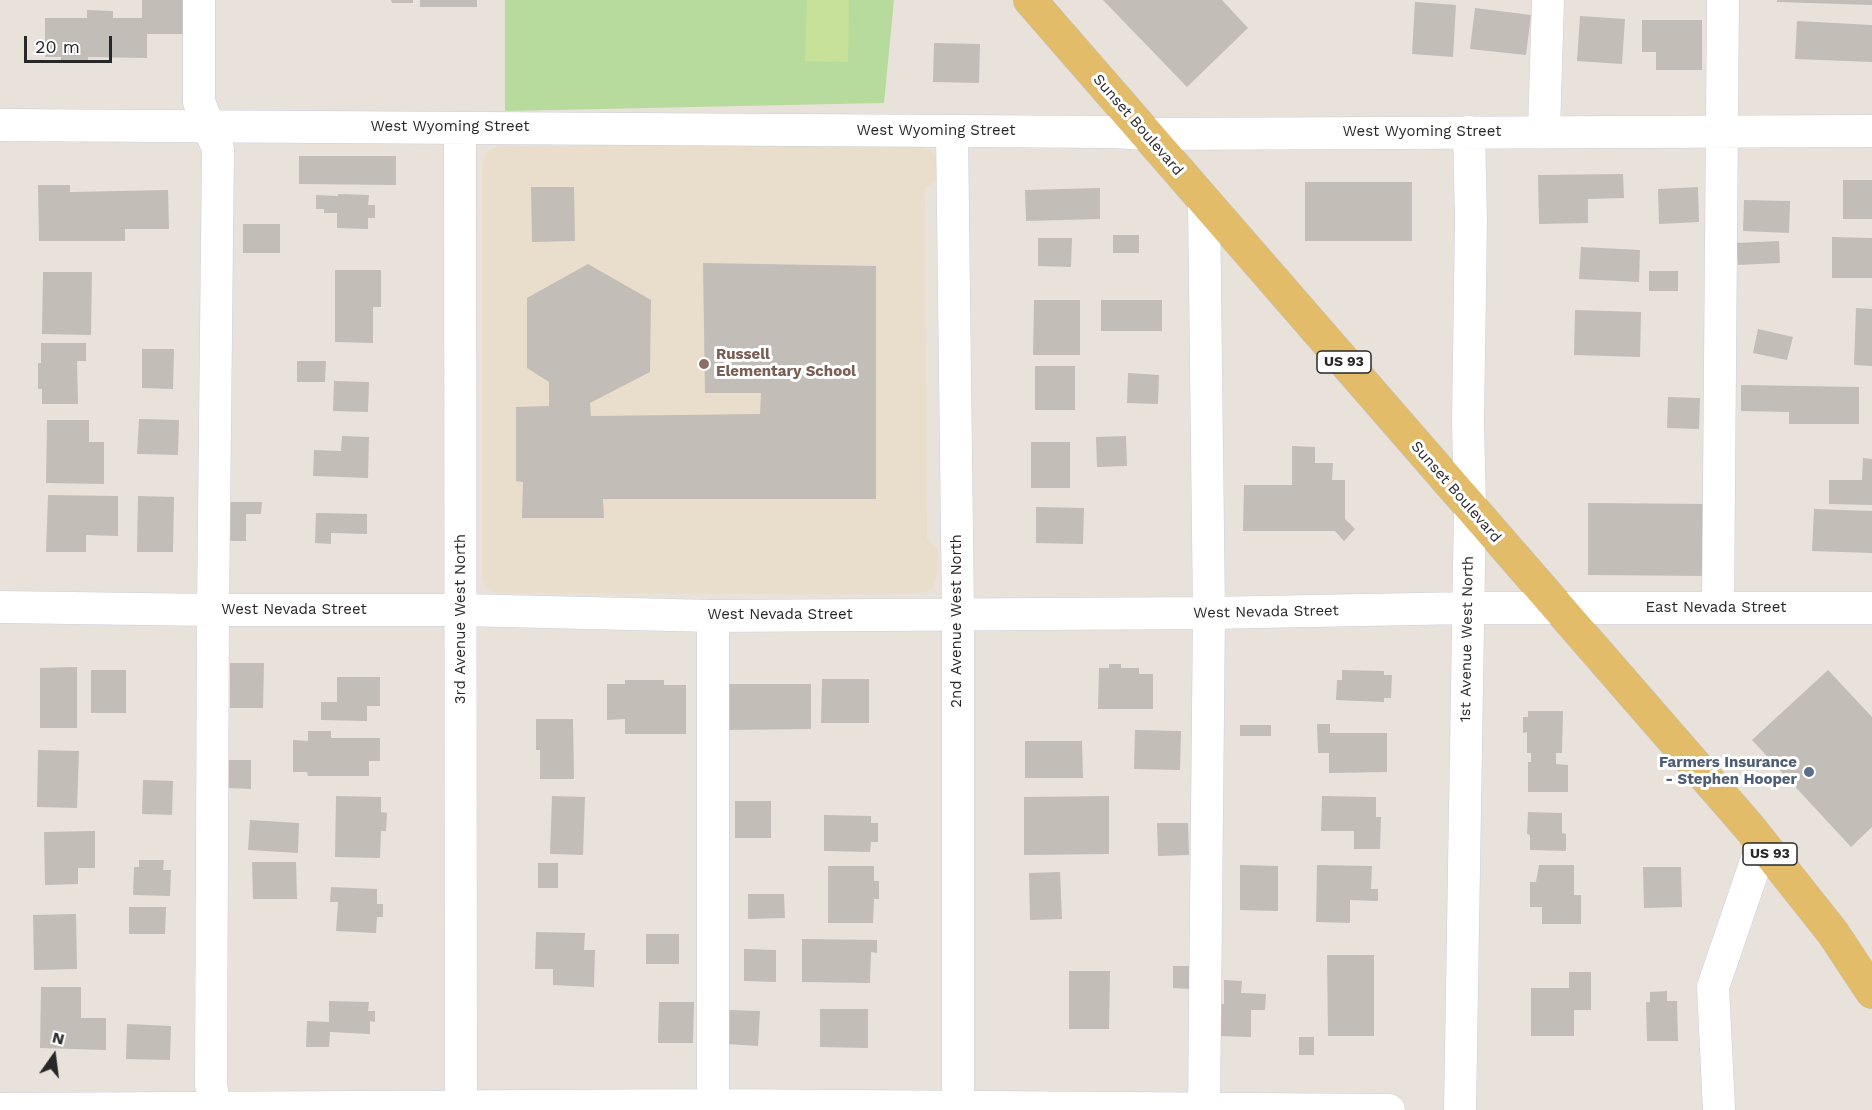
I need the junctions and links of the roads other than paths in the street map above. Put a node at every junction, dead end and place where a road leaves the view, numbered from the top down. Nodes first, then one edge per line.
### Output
1 (199, 0) edge
2 (1030, 0) edge
3 (1548, 0) edge
4 (1723, 0) edge
5 (0, 125) edge
6 (208, 126) junction
7 (460, 128) junction
8 (1721, 130) junction
9 (952, 131) junction
10 (1545, 131) junction
11 (1872, 131) edge
12 (1469, 132) junction
13 (1147, 134) junction
14 (1204, 202) junction
15 (1470, 507) junction
16 (0, 607) edge
17 (1467, 608) junction
18 (1559, 608) junction
19 (1718, 608) junction
20 (1872, 608) edge
21 (213, 610) junction
22 (461, 610) junction
23 (1209, 613) junction
24 (958, 614) junction
25 (713, 616) junction
26 (1762, 843) junction
27 (1872, 992) edge
28 (461, 1108) edge
29 (713, 1108) edge
30 (0, 1109) edge
31 (215, 1109) edge
32 (958, 1109) edge
33 (1204, 1109) edge
34 (1389, 1110) edge
35 (1460, 1110) edge
36 (1719, 1110) edge

1 - 6 street
2 - 13 main road, Sunset Boulevard / US 93
3 - 10 street
4 - 8 street
5 - 6 street, West Wyoming Street
6 - 7 street, West Wyoming Street
6 - 21 street
7 - 9 street, West Wyoming Street
7 - 22 street, 3rd Avenue West North
8 - 10 street, West Wyoming Street
8 - 11 street, West Wyoming Street
8 - 19 street
9 - 13 street, West Wyoming Street
9 - 24 street, 2nd Avenue West North
10 - 12 street, West Wyoming Street
12 - 13 street, West Wyoming Street
12 - 15 street, 1st Avenue West North
13 - 14 main road, Sunset Boulevard / US 93
14 - 15 main road, Sunset Boulevard / US 93
14 - 23 street
15 - 17 street, 1st Avenue West North
15 - 18 main road, Sunset Boulevard / US 93
16 - 21 street, West Nevada Street
17 - 18 street, West Nevada Street
17 - 23 street, West Nevada Street
17 - 35 street, 1st Avenue West North
18 - 19 street, East Nevada Street
18 - 26 main road, Sunset Boulevard / US 93
19 - 20 street, East Nevada Street
21 - 22 street, West Nevada Street
21 - 31 street
22 - 25 street, West Nevada Street
22 - 28 street, 3rd Avenue West North
23 - 24 street, West Nevada Street
23 - 33 street
24 - 25 street, West Nevada Street
24 - 32 street, 2nd Avenue West North
25 - 29 street
26 - 27 main road, Sunset Boulevard / US 93
26 - 36 street
28 - 29 street
28 - 31 street
29 - 32 street
30 - 31 street
32 - 33 street
33 - 34 street

